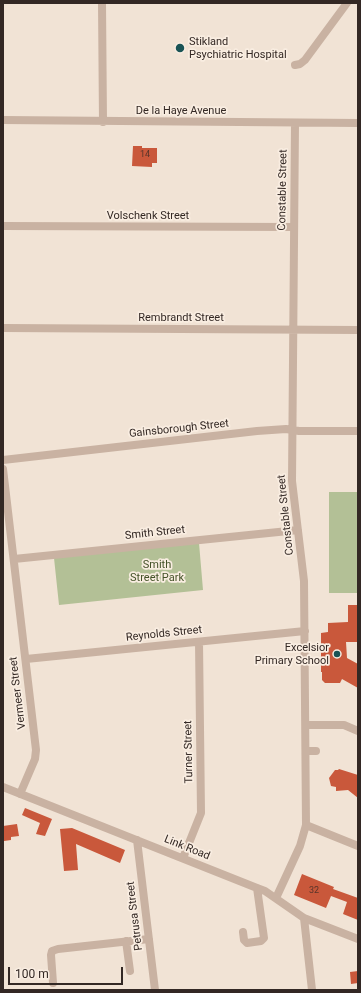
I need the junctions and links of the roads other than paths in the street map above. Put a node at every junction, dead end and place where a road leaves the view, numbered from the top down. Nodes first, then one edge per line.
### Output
1 (102, 3) edge
2 (347, 3) edge
3 (295, 65) dead end
4 (3, 120) edge
5 (103, 122) junction
6 (295, 123) junction
7 (358, 123) edge
8 (3, 226) edge
9 (293, 227) junction
10 (3, 328) edge
11 (293, 330) junction
12 (358, 330) edge
13 (293, 430) junction
14 (358, 431) edge
15 (3, 460) edge
16 (3, 468) edge
17 (298, 530) junction
18 (14, 559) junction
19 (305, 631) junction
20 (199, 642) junction
21 (26, 659) junction
22 (306, 725) junction
23 (358, 731) edge
24 (306, 751) junction
25 (316, 751) dead end
26 (3, 787) edge
27 (20, 794) junction
28 (306, 825) junction
29 (137, 840) junction
30 (358, 846) edge
31 (183, 858) junction
32 (257, 888) junction
33 (276, 898) junction
34 (304, 918) junction
35 (243, 932) dead end
36 (149, 939) junction
37 (358, 939) edge
38 (126, 942) junction
39 (130, 971) dead end
40 (53, 983) dead end
41 (155, 990) edge
42 (312, 990) edge

1 - 5 street
2 - 3 street
4 - 5 street, De la Haye Avenue
5 - 6 street, De la Haye Avenue
6 - 7 street, De la Haye Avenue
6 - 9 street, Constable Street
8 - 9 street, Volschenk Street
9 - 11 street, Constable Street
10 - 11 street, Rembrandt Street
11 - 12 street, Rembrandt Street
11 - 13 street, Constable Street
13 - 14 street, Gainsborough Street
13 - 15 street, Gainsborough Street
13 - 17 street, Constable Street
16 - 18 street, Vermeer Street
17 - 18 street, Smith Street
17 - 19 street, Constable Street
18 - 21 street, Vermeer Street
19 - 20 street, Reynolds Street
19 - 22 street, Constable Street
20 - 21 street, Reynolds Street
20 - 31 street, Turner Street
21 - 27 street, Vermeer Street
22 - 23 street
22 - 24 street, Constable Street
24 - 25 street
24 - 28 street, Constable Street
26 - 27 street, Link Road
27 - 29 street, Link Road
28 - 30 street
28 - 33 street, Constable Street
29 - 31 street, Link Road
29 - 36 street, Petrusa Street
31 - 32 street, Link Road
32 - 33 street, Link Road
32 - 35 street
33 - 34 street, Link Road
34 - 37 street, Link Road
34 - 42 street
36 - 38 street
36 - 41 street, Petrusa Street
38 - 39 street
38 - 40 street

